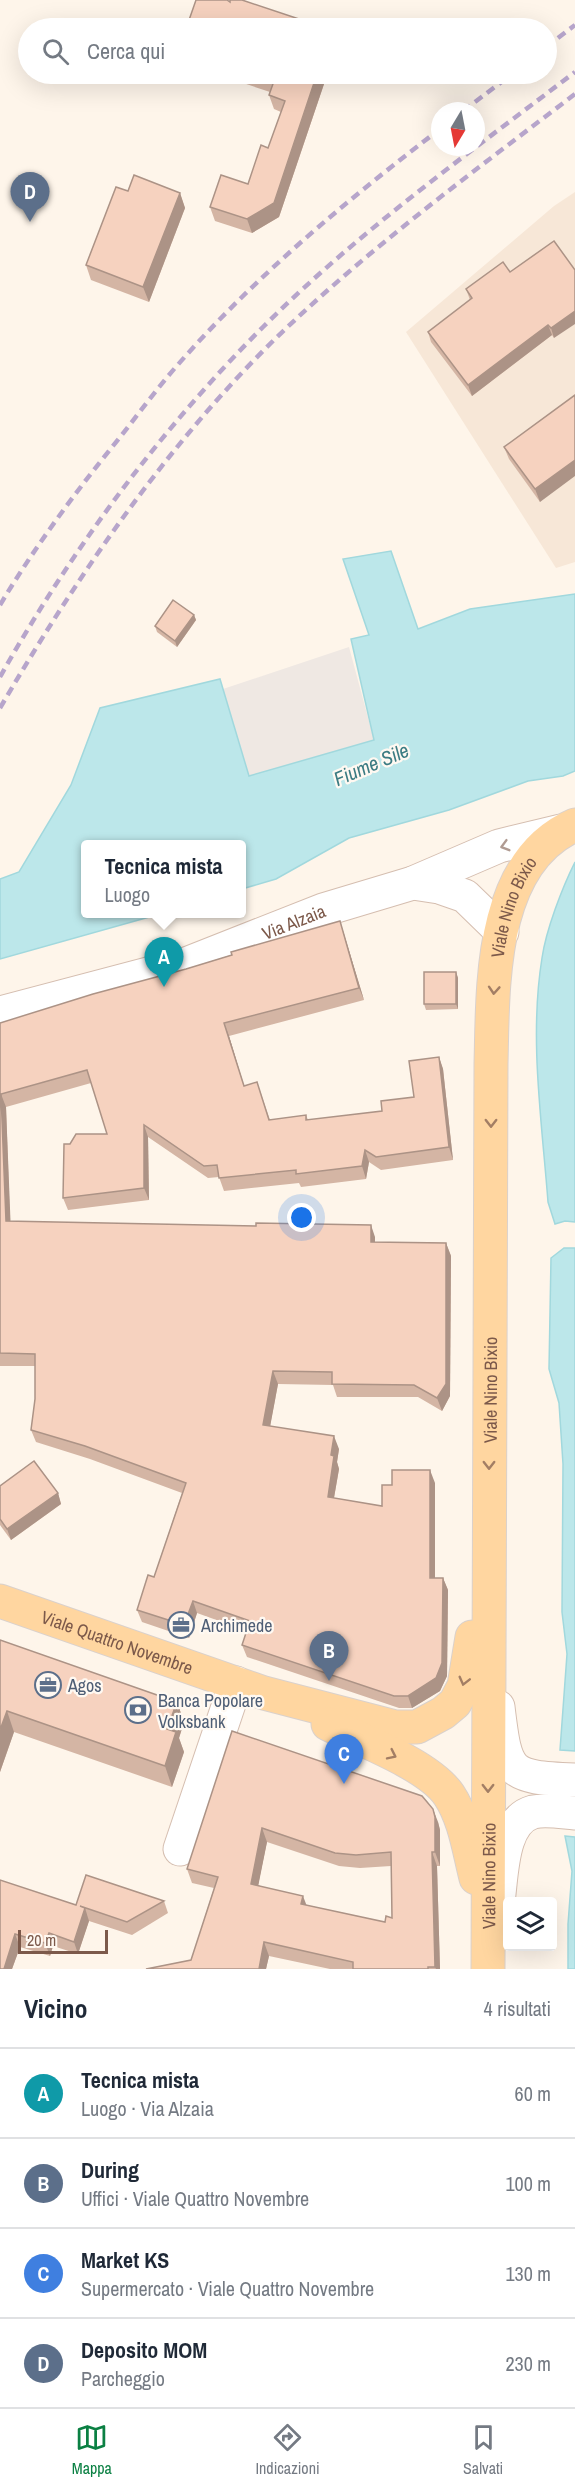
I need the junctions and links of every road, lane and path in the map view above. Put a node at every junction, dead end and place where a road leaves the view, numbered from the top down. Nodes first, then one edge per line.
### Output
1 (568, 828) edge
2 (413, 883) junction
3 (502, 932) junction
4 (0, 1013) edge
5 (489, 1540) junction
6 (0, 1601) edge
7 (488, 1634) junction
8 (250, 1688) junction
9 (575, 1780) edge
10 (575, 1813) edge
11 (180, 1849) dead end
12 (488, 1925) junction
13 (488, 1966) edge

1 -> 2 street, Via Alzaia
1 - 3 main road, Viale Nino Bixio
2 - 3 street, Via Alzaia
2 - 4 street, Via Alzaia
3 -> 5 main road, Viale Nino Bixio
5 - 7 main road, Viale Nino Bixio
5 -> 8 main road, Viale Quattro Novembre
6 - 8 main road, Viale Quattro Novembre
7 - 9 street
7 -> 12 main road, Viale Nino Bixio
8 - 11 street
8 -> 12 main road, Viale Quattro Novembre
10 - 13 street
12 - 13 main road, Viale Nino Bixio

